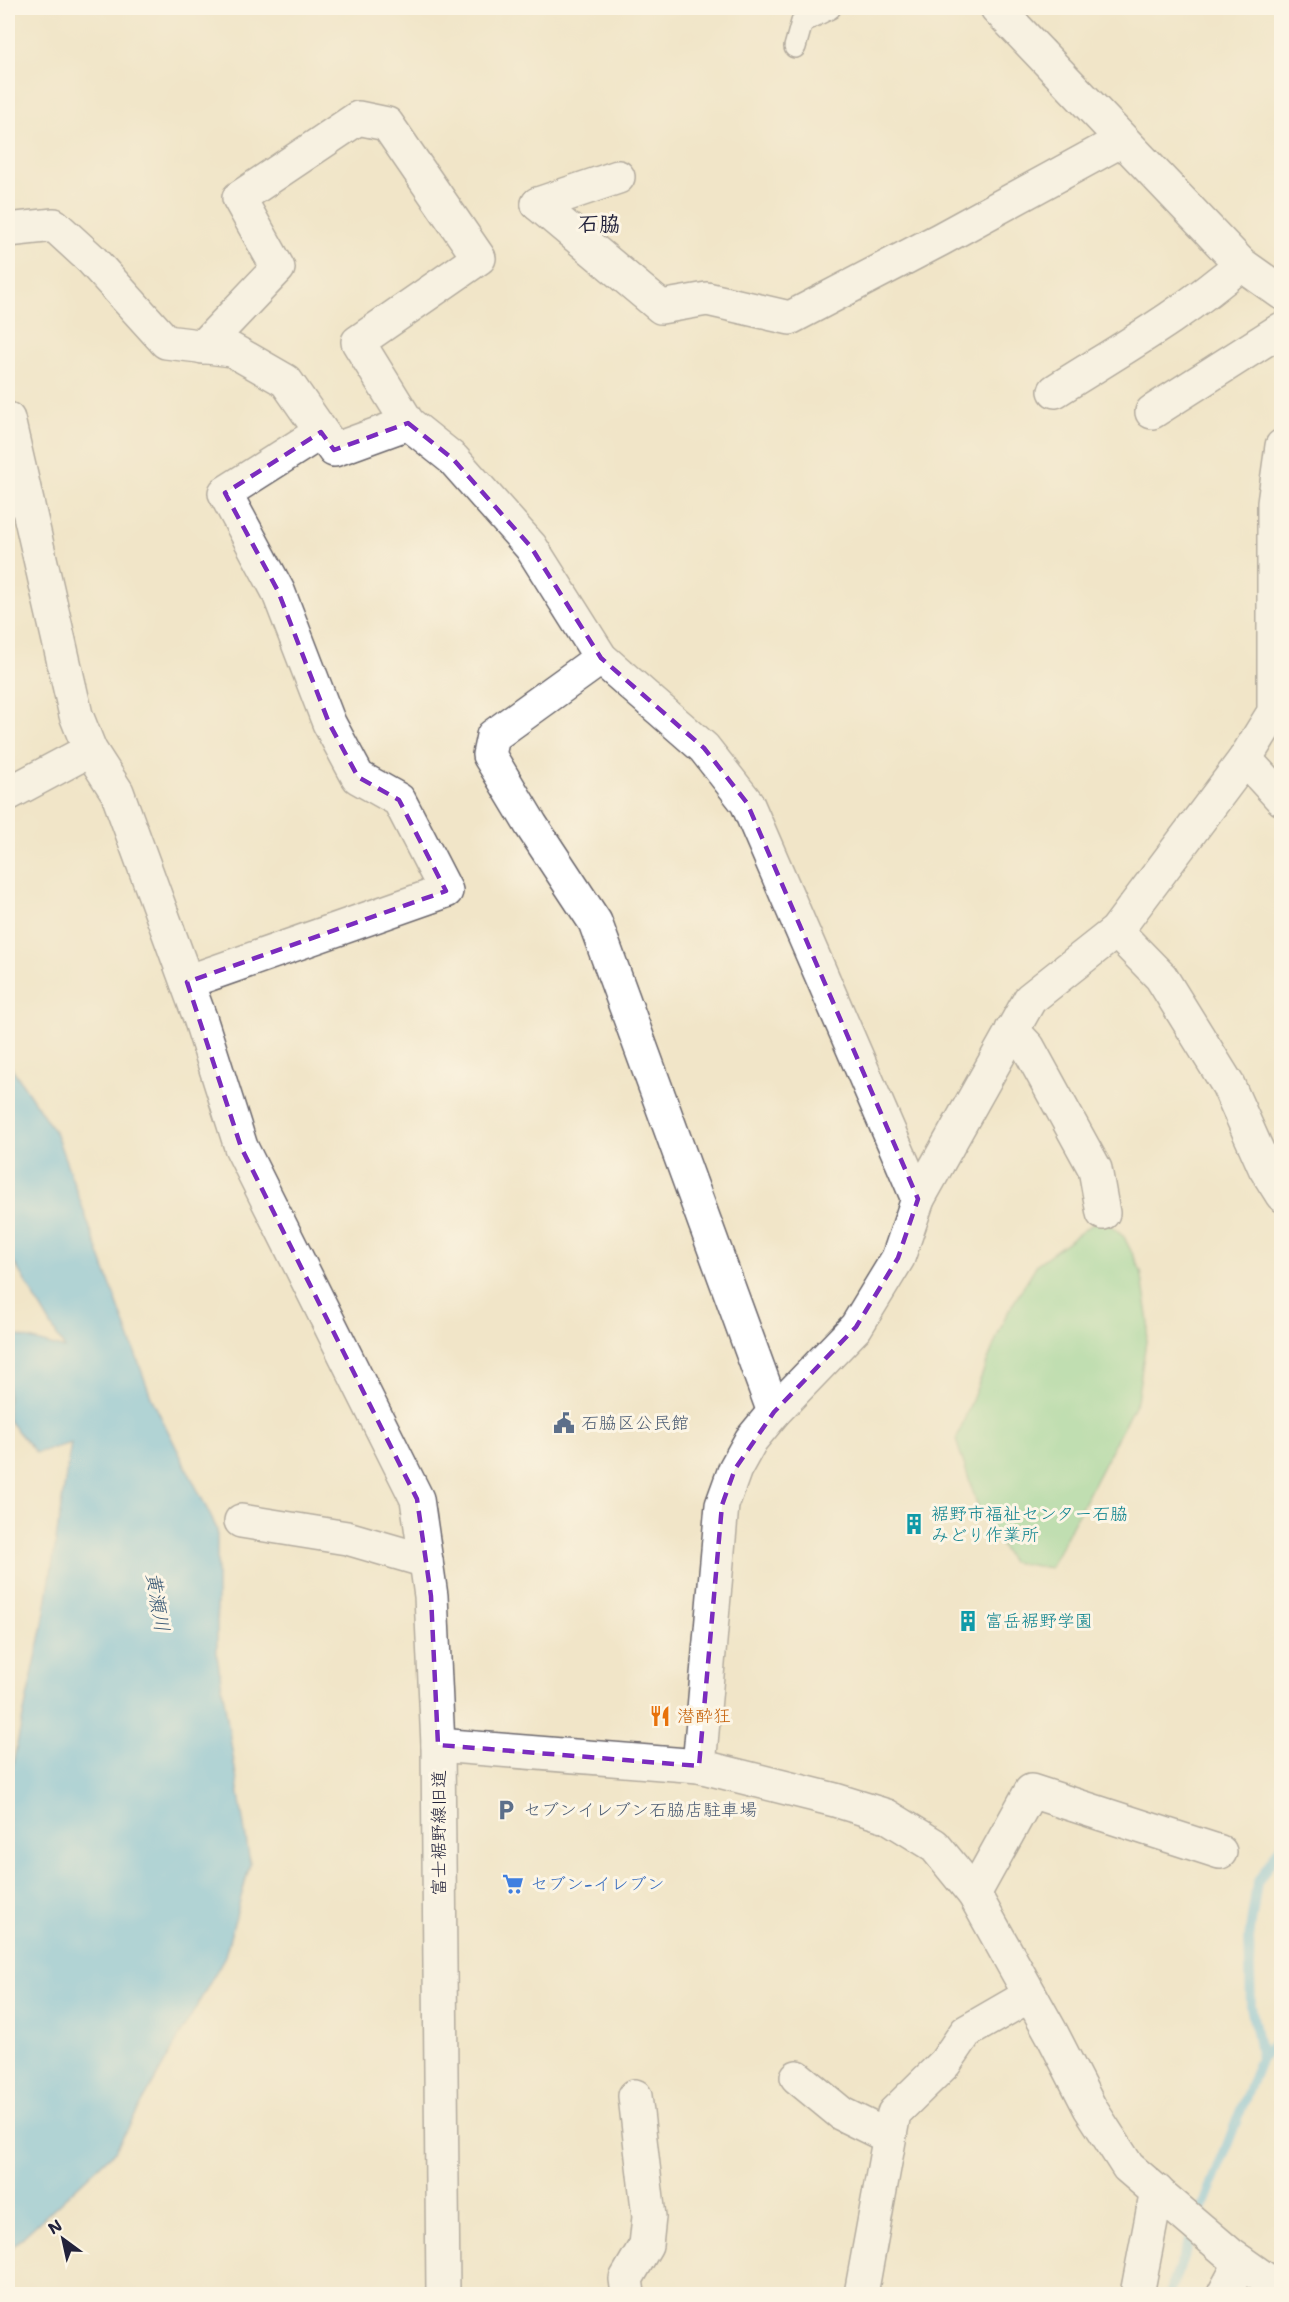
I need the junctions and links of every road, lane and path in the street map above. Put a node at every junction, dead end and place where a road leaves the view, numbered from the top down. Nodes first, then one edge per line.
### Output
1 (831, 8) edge
2 (997, 8) edge
3 (795, 47) dead end
4 (1122, 140) junction
5 (618, 177) dead end
6 (8, 230) edge
7 (1240, 264) junction
8 (1281, 293) edge
9 (1281, 329) edge
10 (202, 347) junction
11 (1055, 391) dead end
12 (1152, 412) dead end
13 (8, 419) edge
14 (408, 423) junction
15 (321, 432) junction
16 (1281, 446) edge
17 (601, 658) junction
18 (90, 750) junction
19 (1245, 759) junction
20 (8, 794) edge
21 (1281, 799) edge
22 (1116, 932) junction
23 (187, 982) junction
24 (1012, 1030) junction
25 (1281, 1195) edge
26 (918, 1199) junction
27 (1103, 1213) dead end
28 (774, 1413) junction
29 (241, 1521) dead end
30 (426, 1561) junction
31 (438, 1745) junction
32 (699, 1766) junction
33 (1220, 1851) dead end
34 (974, 1894) junction
35 (1030, 1995) junction
36 (797, 2077) dead end
37 (635, 2096) dead end
38 (889, 2137) junction
39 (1166, 2197) junction
40 (1241, 2262) junction
41 (1281, 2291) edge
42 (443, 2295) edge
43 (628, 2295) edge
44 (861, 2295) edge
45 (1137, 2295) edge
46 (1224, 2295) edge

1 - 3 lane
2 - 4 street
4 - 5 street
4 - 7 street
6 - 10 street
7 - 8 street
7 - 11 street
9 - 12 street
10 - 14 street
10 - 15 street
13 - 18 street, 富士裾野線旧道
14 - 15 street
14 - 17 street
15 - 23 street
16 - 19 street
17 - 26 street
17 - 28 street
18 - 20 street
18 - 23 street, 富士裾野線旧道
19 - 21 street
19 - 22 street
22 - 24 street
22 - 25 street
23 - 30 street, 富士裾野線旧道
24 - 26 street
24 - 27 street
26 - 28 street
28 - 32 street
29 - 30 street
30 - 31 street, 富士裾野線旧道
31 - 32 street
31 - 42 street, 富士裾野線旧道
32 - 34 street
33 - 34 street
34 - 35 street
35 - 38 street
35 - 39 street
36 - 38 street
37 - 43 street
38 - 44 street
39 - 40 street
39 - 45 street
40 - 41 street
40 - 46 street

